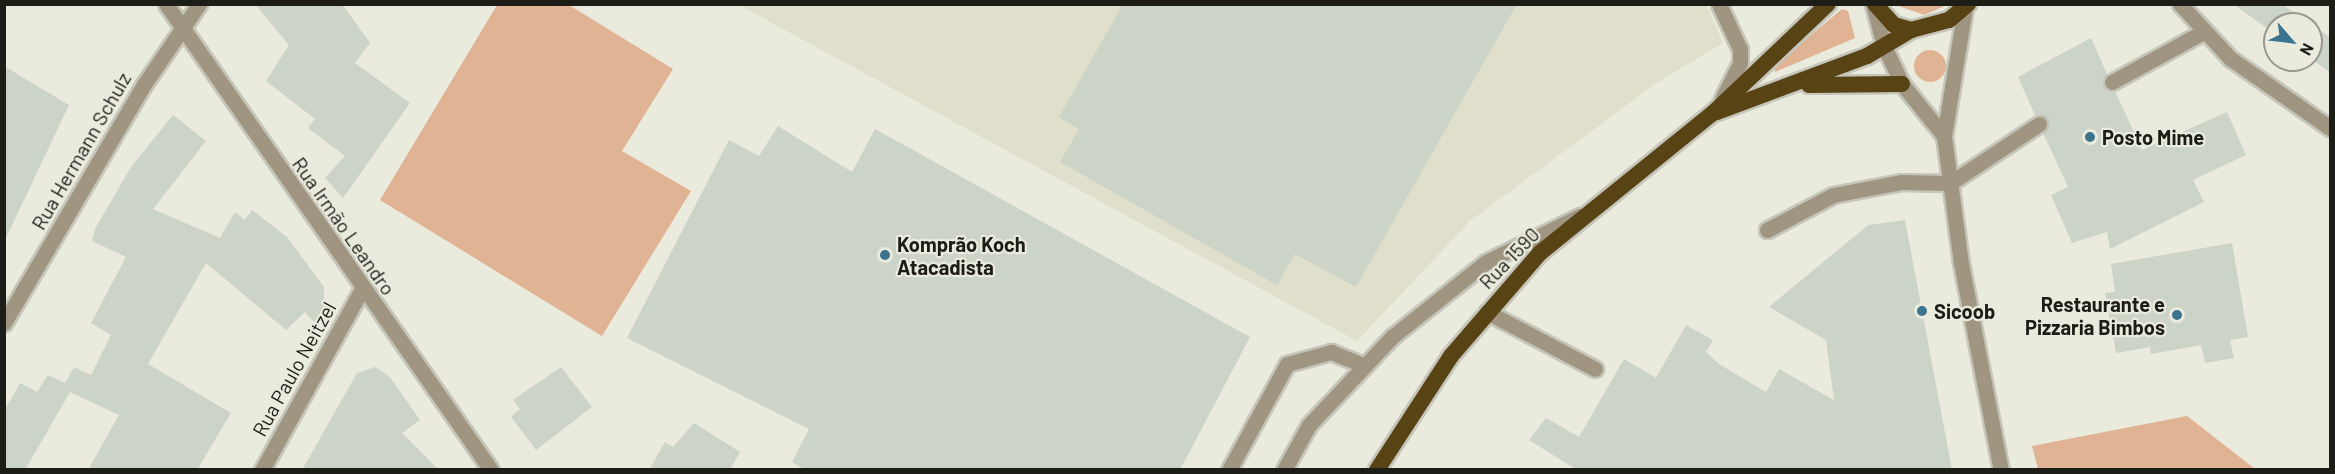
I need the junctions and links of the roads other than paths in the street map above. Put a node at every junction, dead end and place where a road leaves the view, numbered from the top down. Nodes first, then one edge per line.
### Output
1 (166, 4) edge
2 (199, 4) edge
3 (1719, 4) edge
4 (1828, 4) edge
5 (1874, 4) edge
6 (2181, 4) edge
7 (1966, 6) edge
8 (181, 30) junction
9 (1911, 30) junction
10 (2201, 33) junction
11 (1884, 46) junction
12 (2112, 82) dead end
13 (1902, 84) junction
14 (1793, 86) junction
15 (1713, 113) junction
16 (2039, 124) dead end
17 (2331, 128) edge
18 (1944, 136) junction
19 (1950, 183) junction
20 (1582, 214) junction
21 (1767, 230) dead end
22 (362, 289) junction
23 (1487, 312) junction
24 (4, 323) edge
25 (1364, 365) junction
26 (1595, 369) dead end
27 (262, 470) edge
28 (491, 470) edge
29 (1229, 470) edge
30 (1284, 470) edge
31 (1377, 470) edge
32 (2001, 470) edge

1 - 8 street, Rua Irmão Leandro
2 - 8 street, Rua Hermann Schulz
3 - 15 street
4 - 15 highway
5 - 9 highway
5 - 11 street
6 - 10 street
7 - 9 highway
7 - 18 street
8 - 22 street, Rua Irmão Leandro
8 - 24 street, Rua Hermann Schulz
9 - 11 highway
10 - 12 street
10 - 17 street
11 - 13 street
11 - 14 highway
13 - 14 highway
13 - 18 street
14 - 15 highway
15 - 20 highway, Rua 1590
16 - 19 street
18 - 19 street
19 - 21 street
19 - 32 street
20 - 23 highway, Rua 1590
20 - 25 street
22 - 27 street, Rua Paulo Neitzel
22 - 28 street, Rua Irmão Leandro
23 - 26 street
23 - 31 highway, Rua 1590
25 - 29 street
25 - 30 street

